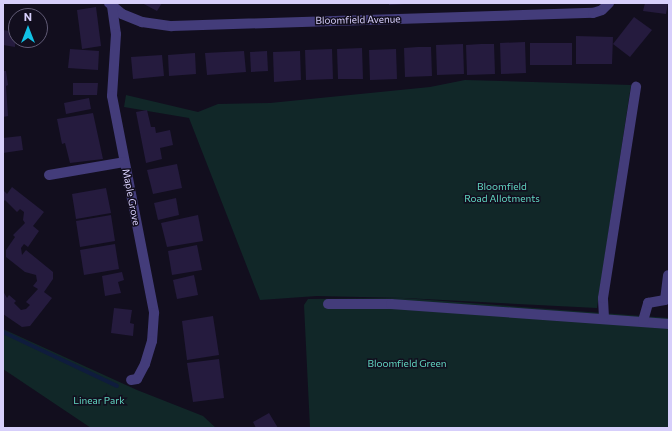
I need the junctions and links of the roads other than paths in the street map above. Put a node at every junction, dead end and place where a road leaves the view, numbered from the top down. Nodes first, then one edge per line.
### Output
1 (609, 3) edge
2 (110, 5) edge
3 (636, 88) dead end
4 (124, 162) junction
5 (50, 175) dead end
6 (668, 275) edge
7 (328, 304) dead end
8 (604, 318) junction
9 (643, 321) junction
10 (669, 324) edge
11 (131, 380) dead end

1 - 2 street, Bloomfield Avenue
2 - 4 street, Maple Grove
3 - 8 street
4 - 5 street
4 - 11 street, Maple Grove
6 - 9 street
7 - 8 street
8 - 9 street
9 - 10 street

